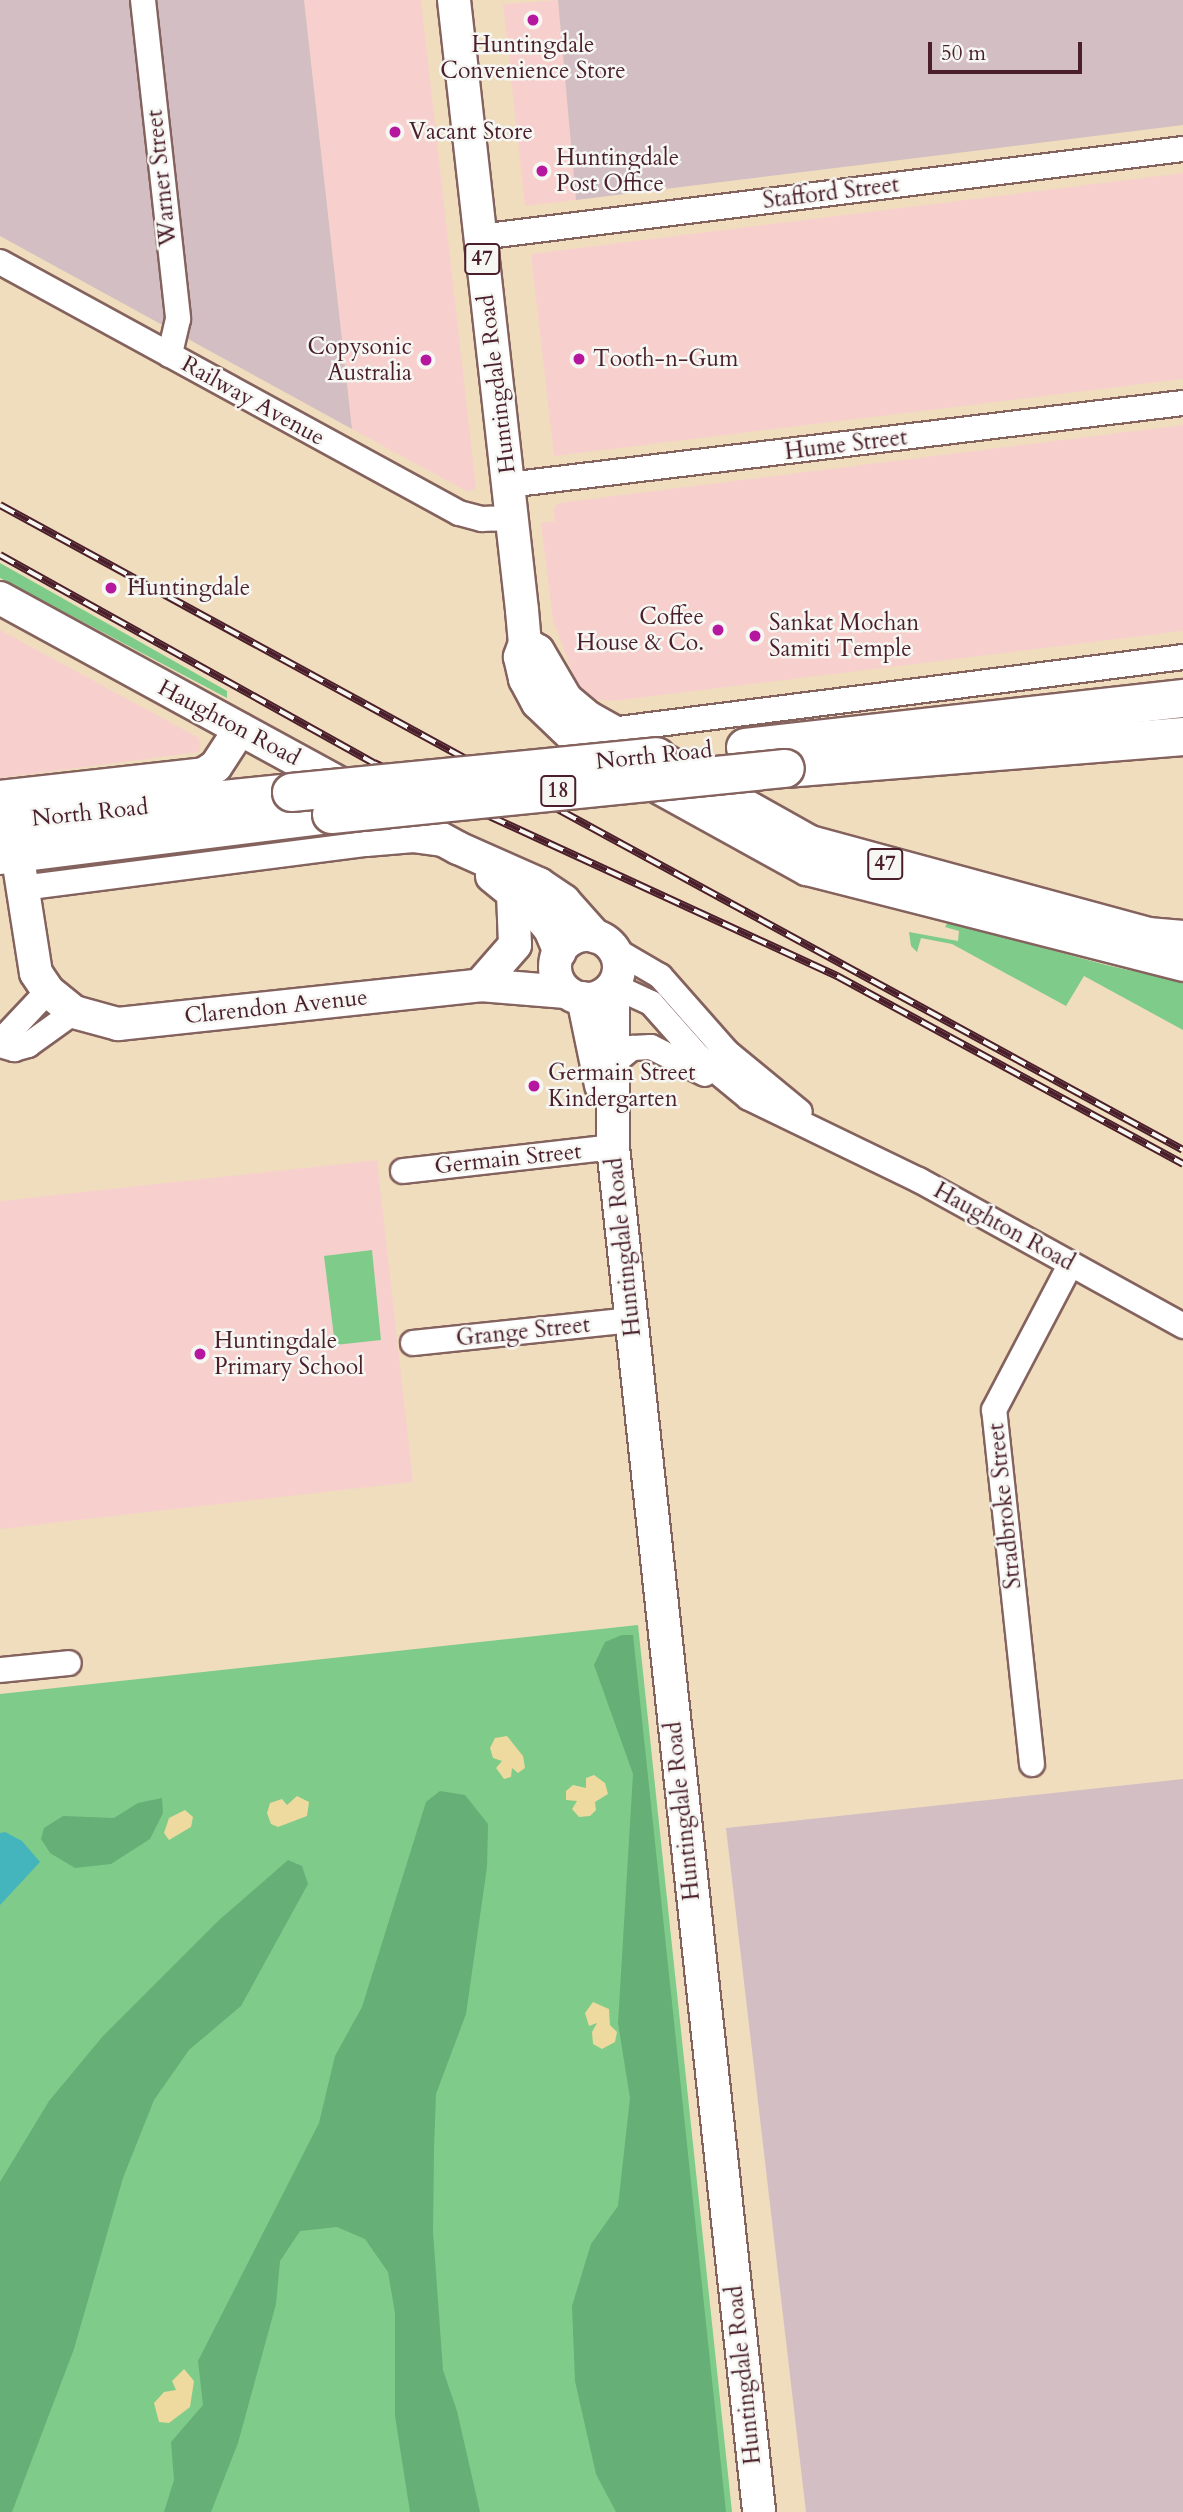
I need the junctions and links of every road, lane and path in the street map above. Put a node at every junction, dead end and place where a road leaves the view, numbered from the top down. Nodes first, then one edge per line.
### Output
1 (143, 0) edge
2 (454, 0) edge
3 (1183, 149) edge
4 (480, 237) junction
5 (0, 262) edge
6 (170, 355) junction
7 (1183, 403) edge
8 (508, 485) junction
9 (512, 518) junction
10 (0, 598) edge
11 (525, 643) junction
12 (1183, 657) edge
13 (1183, 698) edge
14 (240, 729) junction
15 (611, 730) junction
16 (1183, 736) edge
17 (1111, 742) junction
18 (1183, 750) edge
19 (0, 797) edge
20 (458, 848) junction
21 (10, 854) edge
22 (513, 892) junction
23 (1183, 937) edge
24 (604, 942) junction
25 (559, 953) junction
26 (1183, 965) edge
27 (480, 985) junction
28 (614, 987) junction
29 (48, 991) junction
30 (575, 995) junction
31 (74, 1012) junction
32 (0, 1044) edge
33 (616, 1061) junction
34 (739, 1092) junction
35 (610, 1110) junction
36 (823, 1130) junction
37 (613, 1147) junction
38 (403, 1171) dead end
39 (1070, 1265) junction
40 (632, 1320) junction
41 (1183, 1326) edge
42 (413, 1343) dead end
43 (69, 1662) dead end
44 (0, 1670) edge
45 (1032, 1764) dead end
46 (759, 2512) edge

1 - 6 street, Warner Street
2 - 4 main road, Huntingdale Road / 47
3 - 4 street, Stafford Street
4 - 8 main road, Huntingdale Road / 47
5 - 6 street, Railway Avenue
6 - 9 street, Railway Avenue
7 - 8 street, Hume Street
8 - 9 main road, Huntingdale Road / 47
9 - 11 main road, Huntingdale Road / 47
10 - 14 main road, Haughton Road
11 - 15 main road, 47
11 - 26 main road, Huntingdale Road / 47
12 - 15 street, North Road
13 - 21 highway, North Road / 18, bridge
14 - 19 main road
14 - 20 main road, Haughton Road
15 - 23 main road, 47
16 - 17 highway, North Road / 18
17 - 18 main road
17 - 21 highway, North Road / 18, bridge
20 - 21 street
20 - 22 main road, Haughton Road
20 - 24 main road, Haughton Road
21 - 29 main road, Clarendon Avenue
22 - 25 main road, Haughton Road
22 - 27 main road
24 - 25 main road
24 - 28 main road
24 - 36 street, Haughton Road
25 - 27 main road, Clarendon Avenue
25 - 30 main road
27 - 30 main road, Clarendon Avenue
27 - 31 main road, Clarendon Avenue
28 - 30 main road
28 - 33 main road, Huntingdale Road
28 - 34 street, Haughton Road
29 - 31 main road, Clarendon Avenue
29 - 32 street
30 - 35 main road, Huntingdale Road
31 - 32 street
33 - 34 street
33 - 35 main road, Huntingdale Road
34 - 36 street, Haughton Road
35 - 37 main road, Huntingdale Road
36 - 39 street, Haughton Road
37 - 38 street, Germain Street
37 - 40 main road, Huntingdale Road
39 - 41 street, Haughton Road
39 - 45 street, Stradbroke Street
40 - 42 street, Grange Street
40 - 46 main road, Huntingdale Road
43 - 44 street

